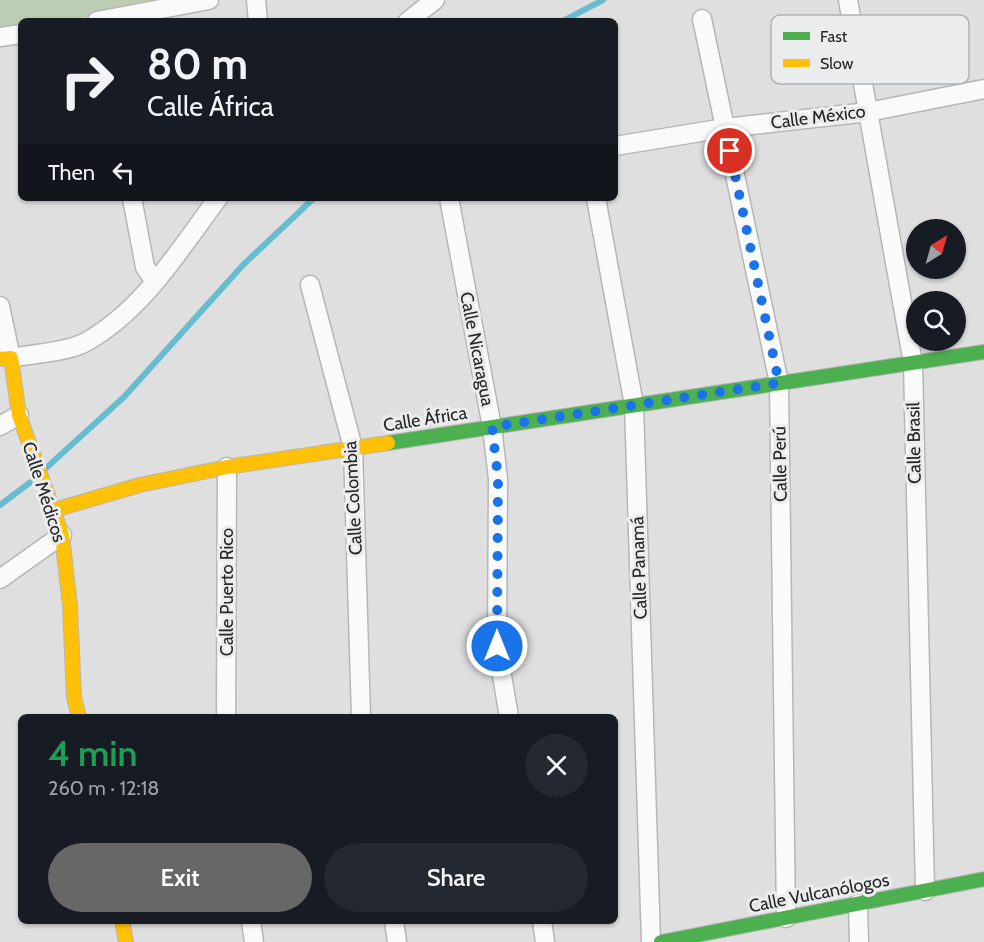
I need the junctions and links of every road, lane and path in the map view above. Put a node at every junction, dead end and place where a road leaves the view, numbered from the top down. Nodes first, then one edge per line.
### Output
1 (209, 0) edge
2 (256, 0) edge
3 (435, 0) edge
4 (848, 0) edge
5 (851, 15) edge
6 (115, 18) edge
7 (258, 18) edge
8 (412, 18) edge
9 (702, 19) dead end
10 (18, 34) edge
11 (0, 37) edge
12 (863, 84) edge
13 (984, 89) edge
14 (868, 111) junction
15 (725, 128) junction
16 (618, 146) edge
17 (133, 201) edge
18 (216, 201) edge
19 (449, 201) edge
20 (597, 201) edge
21 (155, 282) junction
22 (310, 285) dead end
23 (0, 306) edge
24 (984, 352) edge
25 (6, 359) edge
26 (912, 363) junction
27 (779, 383) junction
28 (634, 405) junction
29 (19, 415) junction
30 (0, 426) edge
31 (492, 427) junction
32 (353, 448) junction
33 (227, 467) junction
34 (54, 510) junction
35 (62, 535) junction
36 (0, 579) edge
37 (78, 714) edge
38 (226, 714) edge
39 (361, 714) edge
40 (508, 714) edge
41 (984, 879) edge
42 (925, 891) junction
43 (858, 903) junction
44 (786, 918) junction
45 (123, 924) edge
46 (251, 924) edge
47 (394, 924) edge
48 (542, 924) edge
49 (710, 937) edge
50 (126, 942) edge
51 (254, 942) edge
52 (397, 942) edge
53 (545, 942) edge
54 (651, 942) edge
55 (662, 942) edge
56 (859, 942) edge

1 - 6 street
2 - 7 street
3 - 8 street
4 - 5 street, Calle Brasil
9 - 15 street, Calle Perú
10 - 11 street
12 - 14 street, Calle Brasil
13 - 14 street, Calle México
14 - 15 street, Calle México
14 - 26 street, Calle Brasil
15 - 16 street, Calle México
15 - 27 street, Calle Perú
17 - 21 street
18 - 21 street
19 - 31 street, Calle Nicaragua
20 - 28 street, Calle Panamá
21 - 25 street
22 - 32 street, Calle Colombia
23 - 25 street, Calle Médicos
24 - 26 street, Calle África
25 - 29 street, Calle Médicos
26 - 27 street, Calle África
26 - 42 street, Calle Brasil
27 - 28 street, Calle África
27 - 44 street, Calle Perú
28 - 31 street, Calle África
28 - 54 street, Calle Panamá
29 - 30 street
29 - 34 street, Calle Médicos
31 - 32 street, Calle África
31 - 40 street, Calle Nicaragua
32 - 33 street, Calle África
32 - 39 street, Calle Colombia
33 - 34 street, Calle África
33 - 38 street, Calle Puerto Rico
34 - 35 street, Calle Médicos
35 - 36 street
35 - 37 street, Calle Médicos
41 - 42 street, Calle Vulcanólogos
42 - 43 street, Calle Vulcanólogos
43 - 44 street, Calle Vulcanólogos
43 - 56 street
44 - 49 street, Calle Vulcanólogos
45 - 50 street
46 - 51 street
47 - 52 street
48 - 53 street
49 - 55 street, Calle Vulcanólogos

